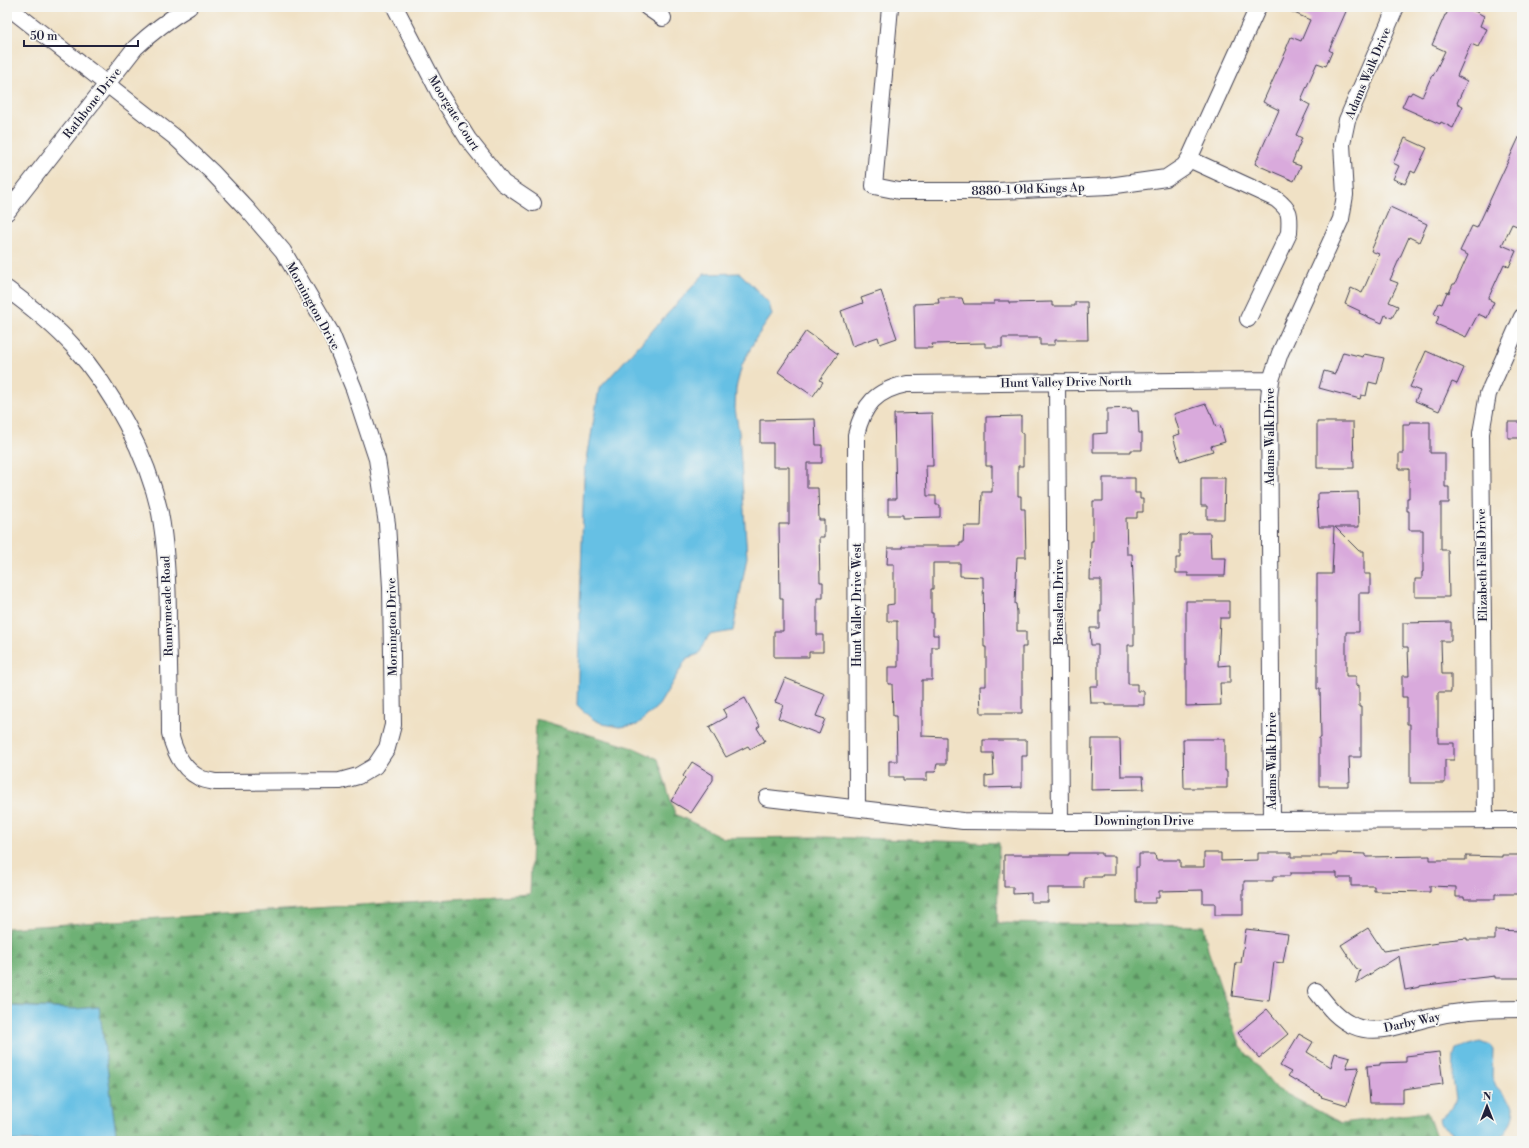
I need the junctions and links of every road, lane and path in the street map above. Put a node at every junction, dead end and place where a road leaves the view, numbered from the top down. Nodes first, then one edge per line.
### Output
1 (8, 7) edge
2 (189, 7) edge
3 (395, 7) edge
4 (647, 7) edge
5 (890, 7) edge
6 (1258, 7) edge
7 (1396, 7) edge
8 (664, 18) dead end
9 (107, 84) junction
10 (1189, 159) junction
11 (533, 203) dead end
12 (7, 212) edge
13 (7, 289) edge
14 (1522, 317) edge
15 (1248, 319) dead end
16 (1271, 380) junction
17 (1057, 382) junction
18 (868, 404) joint
19 (180, 760) joint
20 (767, 798) dead end
21 (857, 808) junction
22 (1485, 820) junction
23 (1522, 820) edge
24 (1272, 821) junction
25 (1060, 822) junction
26 (1316, 991) dead end
27 (1522, 1009) edge

1 - 9 street, Mornington Drive
2 - 9 street, Rathbone Drive
3 - 11 street, Moorgate Court
4 - 8 street
5 - 10 street, 8880-1 Old Kings Ap
6 - 10 street, 8880-1 Old Kings Ap
7 - 16 street, Adams Walk Drive
9 - 12 street, Rathbone Drive
9 - 19 street, Mornington Drive
10 - 15 street
13 - 19 street, Runnymeade Road
14 - 22 street, Elizabeth Falls Drive
16 - 17 street, Hunt Valley Drive North
16 - 24 street, Adams Walk Drive
17 - 18 street, Hunt Valley Drive North
17 - 25 street, Bensalem Drive
18 - 21 street, Hunt Valley Drive West
20 - 21 street, Downington Drive
21 - 25 street, Downington Drive
22 - 23 street, Downington Drive
22 - 24 street, Downington Drive
24 - 25 street, Downington Drive
26 - 27 street, Darby Way

